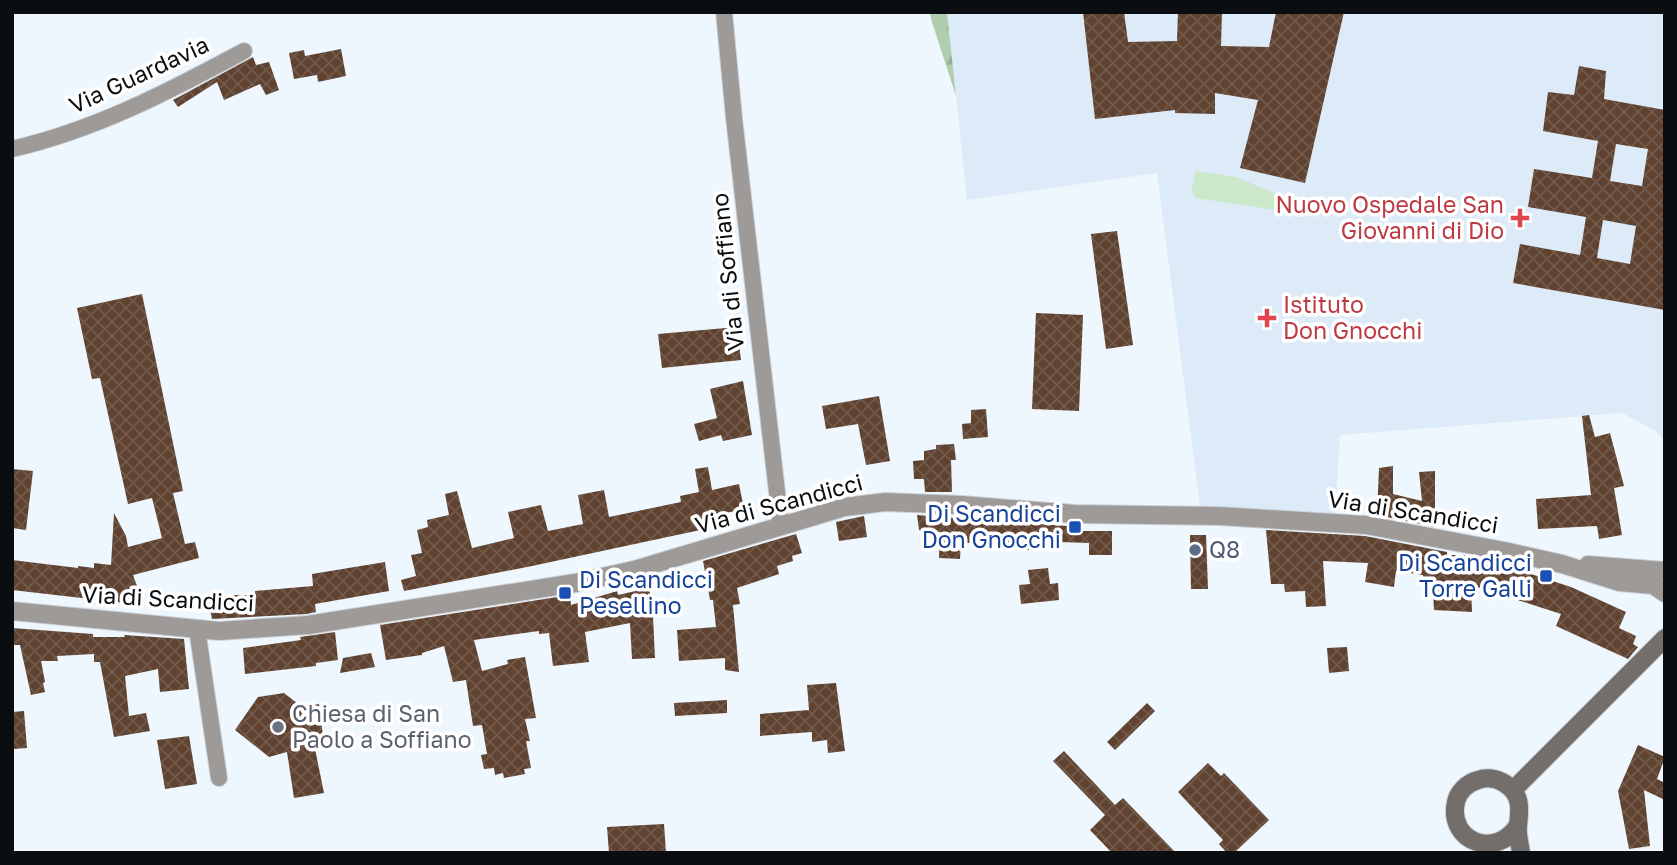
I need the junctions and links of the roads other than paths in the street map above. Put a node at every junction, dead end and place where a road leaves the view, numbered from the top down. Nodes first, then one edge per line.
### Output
1 (724, 12) edge
2 (244, 51) dead end
3 (12, 149) edge
4 (781, 527) junction
5 (1562, 564) junction
6 (1665, 571) edge
7 (1665, 593) edge
8 (12, 611) edge
9 (197, 629) junction
10 (1665, 638) edge
11 (219, 778) dead end
12 (1513, 790) junction
13 (1518, 825) junction
14 (1495, 848) edge
15 (1521, 853) edge

1 - 4 street, Via di Soffiano
2 - 3 street, Via Guardavia
4 - 5 street, Via di Scandicci
4 - 9 street, Via di Scandicci
5 - 6 street, Via di Scandicci
5 - 7 street, Via di Scandicci
8 - 9 street, Via di Scandicci
9 - 11 street
10 - 12 main road
12 - 13 main road
12 - 14 main road
13 - 14 main road
13 - 15 main road

